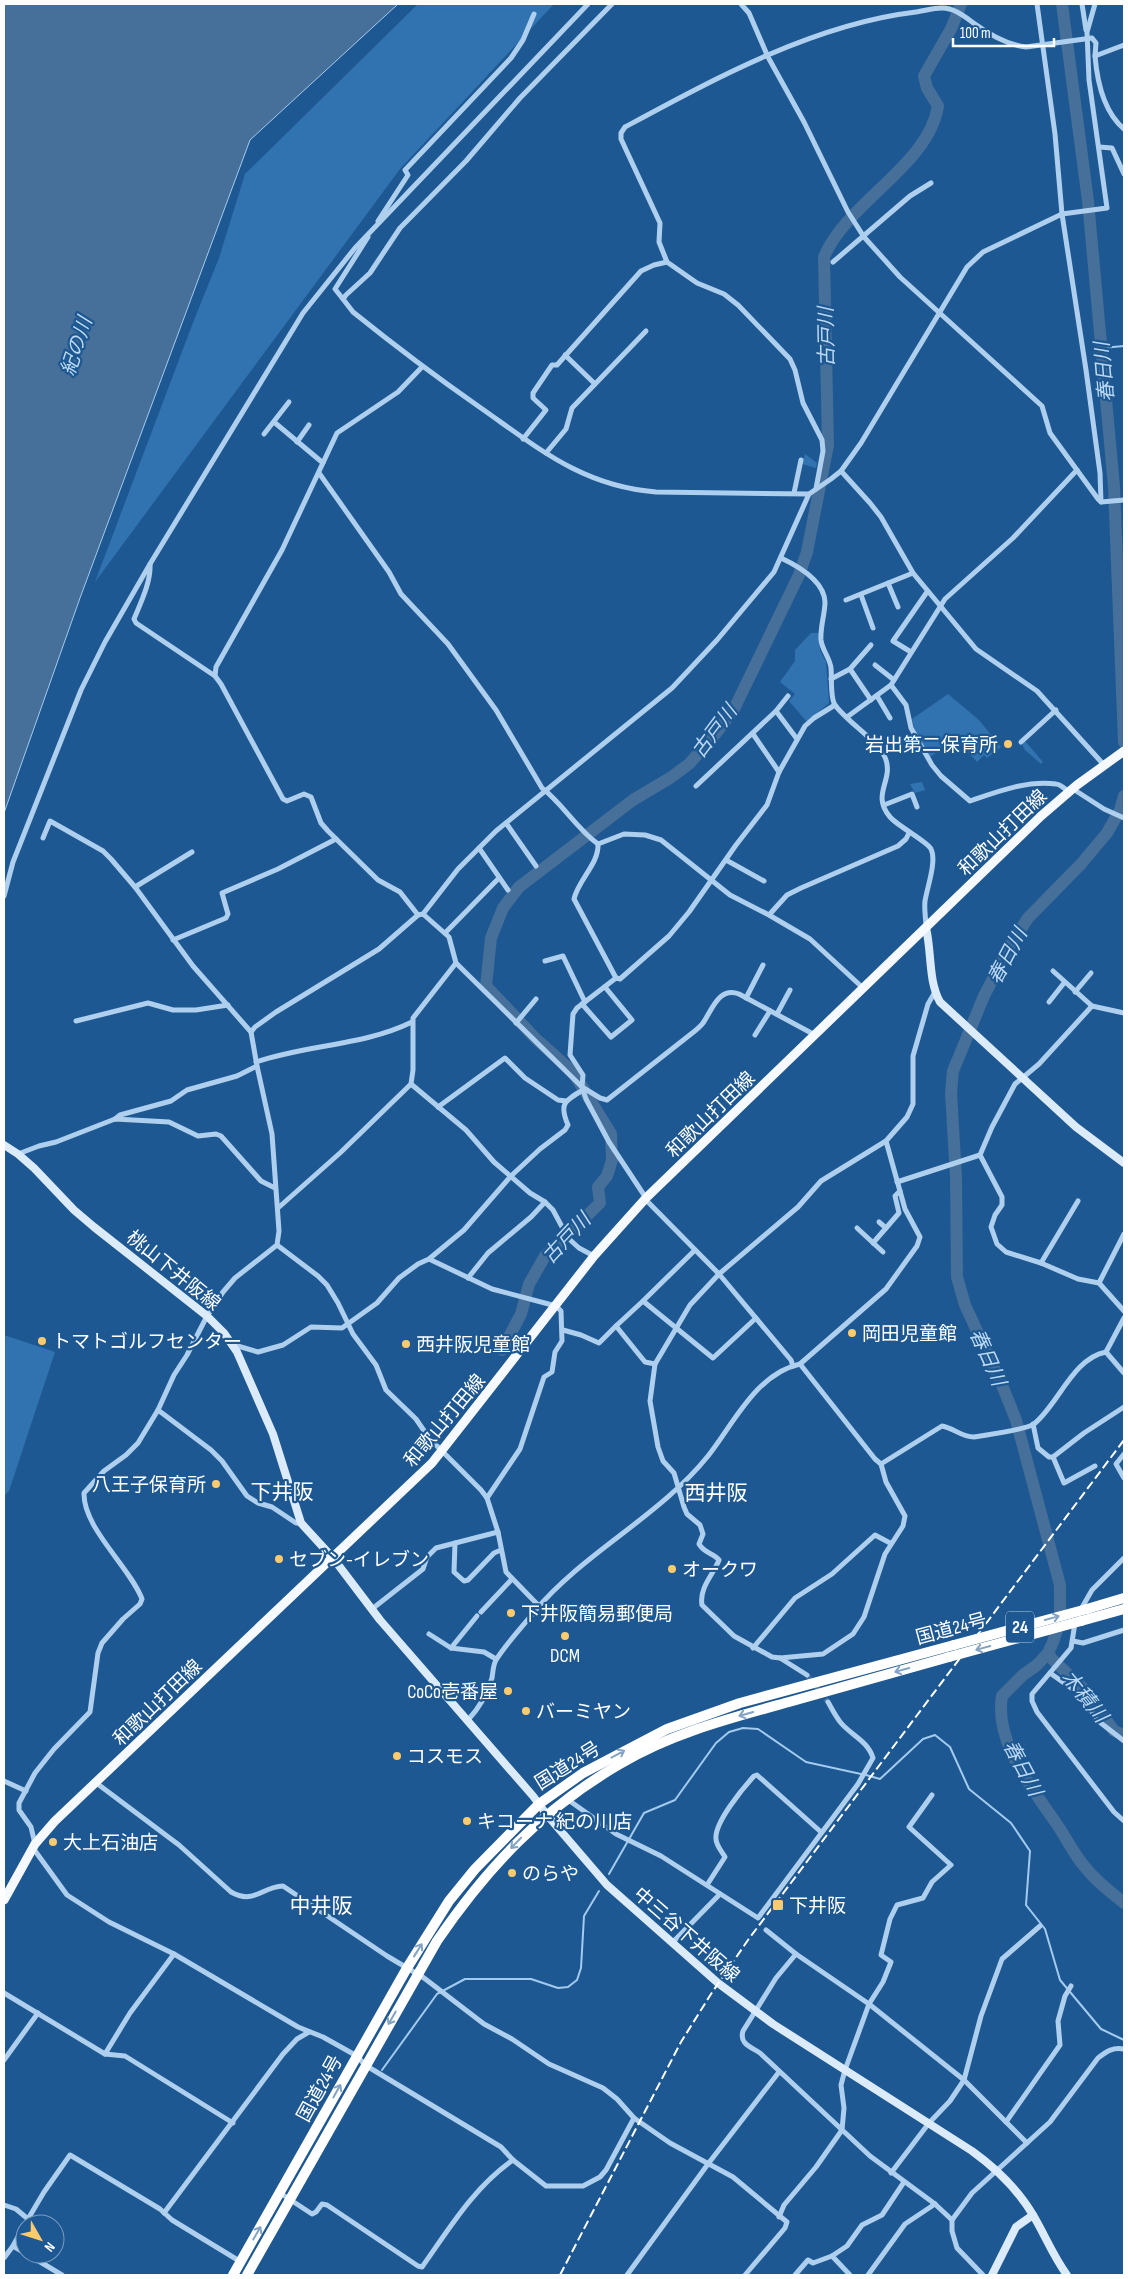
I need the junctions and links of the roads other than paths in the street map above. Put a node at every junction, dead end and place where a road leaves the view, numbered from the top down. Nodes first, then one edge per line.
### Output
1 (588, 4) edge
2 (612, 4) edge
3 (741, 4) edge
4 (1037, 4) edge
5 (1082, 4) edge
6 (1095, 4) edge
7 (534, 14) dead end
8 (1085, 37) junction
9 (1046, 45) junction
10 (1124, 45) edge
11 (768, 56) junction
12 (1096, 56) junction
13 (1124, 128) edge
14 (1099, 147) junction
15 (1124, 174) edge
16 (931, 183) dead end
17 (1062, 214) junction
18 (373, 229) junction
19 (864, 237) junction
20 (667, 262) junction
21 (834, 262) dead end
22 (343, 299) junction
23 (939, 312) junction
24 (646, 331) dead end
25 (565, 356) junction
26 (422, 367) junction
27 (595, 384) junction
28 (289, 402) dead end
29 (274, 422) junction
30 (309, 425) dead end
31 (264, 434) dead end
32 (523, 439) junction
33 (297, 442) junction
34 (546, 453) junction
35 (801, 460) dead end
36 (323, 463) junction
37 (1077, 470) junction
38 (840, 471) junction
39 (319, 473) junction
40 (816, 490) junction
41 (794, 493) junction
42 (809, 494) junction
43 (1124, 500) edge
44 (1104, 502) junction
45 (781, 558) junction
46 (150, 564) junction
47 (912, 573) junction
48 (888, 583) junction
49 (927, 592) junction
50 (860, 595) junction
51 (846, 600) dead end
52 (940, 606) junction
53 (898, 608) dead end
54 (874, 628) dead end
55 (870, 645) dead end
56 (911, 652) junction
57 (875, 665) dead end
58 (850, 670) junction
59 (215, 676) junction
60 (831, 680) junction
61 (893, 683) junction
62 (788, 696) dead end
63 (877, 696) junction
64 (872, 700) junction
65 (835, 705) junction
66 (1056, 710) junction
67 (776, 711) junction
68 (847, 718) junction
69 (890, 718) dead end
70 (753, 734) junction
71 (797, 739) junction
72 (1021, 742) dead end
73 (1124, 751) edge
74 (1108, 762) junction
75 (780, 772) junction
76 (696, 786) dead end
77 (545, 790) junction
78 (1071, 790) junction
79 (884, 804) junction
80 (917, 807) dead end
81 (1124, 818) edge
82 (506, 822) junction
83 (909, 833) junction
84 (43, 838) dead end
85 (336, 840) junction
86 (598, 844) junction
87 (479, 848) junction
88 (192, 852) dead end
89 (726, 860) junction
90 (536, 866) dead end
91 (499, 878) junction
92 (711, 881) junction
93 (764, 881) dead end
94 (135, 887) junction
95 (508, 890) dead end
96 (4, 896) edge
97 (420, 915) junction
98 (769, 915) junction
99 (926, 928) junction
100 (445, 933) junction
101 (174, 940) junction
102 (545, 961) dead end
103 (456, 963) junction
104 (763, 966) dead end
105 (1053, 971) dead end
106 (1091, 973) dead end
107 (616, 978) junction
108 (1064, 983) junction
109 (605, 987) junction
110 (863, 989) junction
111 (790, 990) dead end
112 (934, 992) junction
113 (1075, 992) junction
114 (746, 998) junction
115 (536, 999) dead end
116 (1048, 1002) dead end
117 (584, 1003) junction
118 (228, 1005) junction
119 (1092, 1006) junction
120 (770, 1011) junction
121 (1124, 1013) edge
122 (777, 1014) junction
123 (76, 1021) dead end
124 (412, 1022) junction
125 (516, 1023) junction
126 (251, 1032) junction
127 (755, 1035) dead end
128 (815, 1035) junction
129 (256, 1064) junction
130 (1022, 1077) junction
131 (411, 1084) junction
132 (582, 1088) junction
133 (566, 1101) junction
134 (438, 1107) junction
135 (115, 1119) junction
136 (886, 1141) junction
137 (4, 1145) edge
138 (18, 1154) junction
139 (980, 1155) junction
140 (1124, 1164) edge
141 (510, 1176) junction
142 (897, 1182) junction
143 (276, 1188) junction
144 (900, 1191) junction
145 (646, 1199) junction
146 (1078, 1201) dead end
147 (545, 1202) junction
148 (278, 1208) junction
149 (879, 1222) dead end
150 (857, 1228) dead end
151 (886, 1228) junction
152 (1124, 1234) edge
153 (873, 1243) junction
154 (277, 1245) junction
155 (695, 1250) junction
156 (883, 1252) dead end
157 (594, 1256) junction
158 (429, 1259) junction
159 (1041, 1263) junction
160 (719, 1274) junction
161 (468, 1278) junction
162 (1099, 1283) junction
163 (643, 1301) junction
164 (556, 1306) junction
165 (1124, 1311) edge
166 (207, 1316) junction
167 (756, 1318) junction
168 (1124, 1318) edge
169 (348, 1324) junction
170 (616, 1326) junction
171 (676, 1327) junction
172 (563, 1330) junction
173 (231, 1343) junction
174 (1106, 1352) junction
175 (655, 1364) junction
176 (800, 1364) junction
177 (793, 1366) junction
178 (1124, 1373) edge
179 (1124, 1408) edge
180 (158, 1410) junction
181 (1031, 1425) junction
182 (443, 1450) junction
183 (1124, 1454) edge
184 (1053, 1457) junction
185 (881, 1464) junction
186 (1094, 1466) dead end
187 (1124, 1478) edge
188 (677, 1487) junction
189 (487, 1498) junction
190 (301, 1523) junction
191 (498, 1532) junction
192 (455, 1543) junction
193 (890, 1543) junction
194 (501, 1550) junction
195 (333, 1558) junction
196 (1124, 1558) edge
197 (512, 1579) junction
198 (1124, 1598) edge
199 (539, 1606) junction
200 (372, 1609) junction
201 (1124, 1609) edge
202 (1124, 1630) edge
203 (429, 1634) dead end
204 (1073, 1640) junction
205 (451, 1648) junction
206 (753, 1648) junction
207 (780, 1658) junction
208 (496, 1659) junction
209 (1050, 1674) junction
210 (807, 1675) tunnel mouth
211 (828, 1702) tunnel mouth
212 (468, 1720) junction
213 (1124, 1742) edge
214 (4, 1781) edge
215 (95, 1782) junction
216 (26, 1791) junction
217 (932, 1795) dead end
218 (567, 1799) junction
219 (539, 1804) junction
220 (547, 1814) junction
221 (1124, 1821) edge
222 (821, 1832) junction
223 (34, 1846) junction
224 (707, 1885) junction
225 (720, 1894) junction
226 (4, 1900) edge
227 (1040, 1926) dead end
228 (766, 1930) dead end
229 (672, 1943) junction
230 (174, 1954) junction
231 (796, 1954) junction
232 (407, 1968) junction
233 (417, 1975) junction
234 (1072, 1986) dead end
235 (4, 1993) edge
236 (870, 2004) junction
237 (755, 2012) junction
238 (38, 2013) junction
239 (309, 2032) junction
240 (1124, 2049) edge
241 (106, 2054) junction
242 (357, 2056) junction
243 (4, 2060) edge
244 (365, 2065) junction
245 (844, 2070) junction
246 (779, 2072) junction
247 (964, 2080) junction
248 (634, 2118) junction
249 (1006, 2122) junction
250 (233, 2123) junction
251 (928, 2124) junction
252 (842, 2130) junction
253 (1027, 2144) junction
254 (513, 2160) junction
255 (708, 2164) junction
256 (999, 2171) junction
257 (891, 2173) junction
258 (904, 2182) junction
259 (280, 2193) junction
260 (290, 2199) junction
261 (935, 2204) junction
262 (4, 2205) edge
263 (164, 2213) junction
264 (20, 2214) edge
265 (31, 2214) edge
266 (1033, 2215) junction
267 (779, 2216) junction
268 (952, 2220) junction
269 (15, 2242) edge
270 (13, 2246) joint
271 (832, 2256) junction
272 (4, 2258) edge
273 (241, 2262) junction
274 (44, 2264) edge
275 (62, 2275) edge
276 (233, 2275) edge
277 (247, 2275) edge
278 (627, 2275) edge
279 (745, 2275) edge
280 (796, 2275) edge
281 (850, 2275) edge
282 (868, 2275) edge
283 (983, 2275) edge
284 (992, 2275) edge
285 (1067, 2275) edge

1 - 18 street
2 - 22 street
3 - 11 street
4 - 9 street
5 - 8 street
6 - 8 street
7 - 18 street
8 - 9 street
8 - 12 street
8 - 14 street
9 - 11 street
9 - 17 street
10 - 12 street
11 - 19 street
11 - 20 street
12 - 13 street
14 - 15 street
14 - 17 street
16 - 19 street
17 - 23 street
17 - 44 street
18 - 22 street
18 - 46 street
19 - 21 street
19 - 23 street
20 - 25 street
20 - 40 street
22 - 26 street
23 - 37 street
23 - 38 street
24 - 27 street
25 - 27 street
25 - 32 street
26 - 32 street
26 - 36 street
27 - 34 street
28 - 29 street
29 - 31 street
29 - 33 street
30 - 33 street
32 - 34 street
33 - 36 street
34 - 41 street
35 - 41 street
36 - 39 street
37 - 44 street
37 - 52 street
38 - 40 street
38 - 47 street
39 - 59 street
39 - 77 street
40 - 42 street
41 - 42 street
42 - 45 street
43 - 44 street
45 - 60 street
45 - 77 street
46 - 59 street
46 - 96 street
47 - 48 street
47 - 49 street
48 - 50 street
48 - 53 street
49 - 52 street
49 - 56 street
50 - 51 street
50 - 54 street
52 - 56 street
52 - 66 street
55 - 58 street
56 - 61 street
57 - 61 street
58 - 60 street
58 - 64 street
59 - 85 street
60 - 65 street
61 - 63 street
61 - 78 street
62 - 67 street
63 - 64 street
63 - 69 street
64 - 68 street
65 - 68 street
65 - 71 street
66 - 72 street
66 - 74 street
67 - 70 street
67 - 71 street
68 - 79 street
70 - 75 street
70 - 76 street
71 - 75 street
73 - 74 main road, 和歌山打田線
74 - 78 main road, 和歌山打田線
75 - 89 street
77 - 82 street
77 - 86 street
78 - 81 street
78 - 99 main road, 和歌山打田線
79 - 80 street
79 - 83 street
82 - 87 street
82 - 90 street
83 - 98 street
83 - 99 street
84 - 94 street
85 - 97 street
85 - 101 street
86 - 92 street
86 - 107 street
87 - 91 street
87 - 97 street
88 - 94 street
89 - 92 street
89 - 93 street
91 - 95 street
91 - 100 street
92 - 98 street
92 - 107 street
94 - 101 street
97 - 100 street
97 - 126 street
98 - 110 street
99 - 110 main road, 和歌山打田線
99 - 112 main road
100 - 103 street
101 - 118 street
102 - 117 street
103 - 124 street
103 - 125 street
104 - 114 street
105 - 108 street
106 - 113 street
107 - 109 street
108 - 113 street
108 - 116 street
109 - 117 street
109 - 117 street
110 - 128 main road, 和歌山打田線
111 - 122 street
112 - 130 main road
112 - 136 street
113 - 119 street
114 - 120 street
114 - 132 street
115 - 125 street
117 - 132 street
118 - 123 street
118 - 126 street
119 - 121 street
119 - 130 street
120 - 122 street
120 - 127 street
122 - 128 street
124 - 129 street
124 - 131 street
125 - 132 street
126 - 129 street
128 - 145 main road, 和歌山打田線
129 - 135 street
129 - 143 street
130 - 139 street
130 - 140 main road
131 - 134 street
131 - 148 street
132 - 133 street
132 - 145 street
133 - 134 street
133 - 141 street
134 - 141 street
135 - 138 street
135 - 143 street
136 - 142 street
136 - 160 street
137 - 138 main road, 桃山下井阪線
138 - 166 main road, 桃山下井阪線
139 - 142 street
139 - 159 street
141 - 147 street
141 - 158 street
142 - 144 street
143 - 148 street
144 - 151 street
144 - 176 street
145 - 155 street
145 - 157 main road, 和歌山打田線
146 - 159 street
147 - 157 street
147 - 161 street
148 - 154 street
149 - 151 street
150 - 153 street
151 - 153 street
152 - 162 street
153 - 156 street
154 - 166 street
154 - 169 street
155 - 160 street
155 - 163 street
157 - 164 main road, 和歌山打田線
158 - 161 street
158 - 169 street
159 - 162 street
160 - 167 street
160 - 171 street
161 - 164 street
162 - 165 street
163 - 170 street
163 - 171 street
164 - 172 street
164 - 182 main road, 和歌山打田線
166 - 173 main road, 桃山下井阪線
166 - 180 street
167 - 171 street
167 - 177 street
168 - 174 street
169 - 173 street
169 - 182 street
170 - 172 street
170 - 175 street
171 - 175 street
172 - 189 street
173 - 190 main road, 桃山下井阪線
174 - 178 street
174 - 181 street
175 - 188 street
176 - 177 street
176 - 185 street
177 - 188 street
179 - 184 street
180 - 190 street
180 - 216 street
181 - 184 street
181 - 185 street
182 - 189 street
182 - 195 main road, 和歌山打田線
183 - 187 street
184 - 186 street
185 - 193 street
188 - 199 street
188 - 206 street
189 - 191 street
190 - 195 main road, 桃山下井阪線
191 - 192 street
191 - 194 street
192 - 194 street
192 - 200 street
193 - 206 street
193 - 207 street
194 - 197 street
195 - 200 main road, 中三谷下井阪線
195 - 215 main road, 和歌山打田線
196 - 204 street
197 - 199 street
197 - 205 street
219 -> 198 highway, 国道24号 / 24, bridge
199 - 208 street
200 - 212 main road, 中三谷下井阪線
201 -> 218 highway, 国道24号 / 24, bridge
202 - 204 street
203 - 205 street
204 - 209 street
205 - 208 street
206 - 207 street
207 - 210 street
208 - 212 street
209 - 213 street
209 - 221 street
211 - 222 street
212 - 219 main road, 中三谷下井阪線
214 - 216 street
215 - 223 main road, 和歌山打田線
215 - 232 street
216 - 223 street
217 - 236 street
218 - 220 highway, 国道24号 / 24
218 - 224 street
219 - 220 main road, 中三谷下井阪線
232 -> 219 highway, 国道24号 / 24
220 - 229 main road, 中三谷下井阪線
220 -> 233 highway, 国道24号 / 24
222 - 224 street
222 - 225 street
223 - 226 main road, 和歌山打田線
223 - 230 street
224 - 225 street
225 - 229 street
227 - 247 street
228 - 231 street
229 - 237 main road, 中三谷下井阪線
230 - 239 street
230 - 241 street
231 - 236 street
231 - 237 street
232 - 233 street
232 - 242 highway, 国道24号 / 24
233 -> 244 highway, 国道24号 / 24
233 - 248 street
234 - 249 street
235 - 238 street
236 - 245 street
236 - 247 street
237 - 245 main road, 中三谷下井阪線
237 - 246 street
238 - 241 street
238 - 243 street
239 - 242 street
239 - 250 street
240 - 253 street
241 - 250 street
242 - 244 street
259 -> 242 highway, 国道24号 / 24
244 - 254 street
244 - 260 highway, 国道24号 / 24
245 - 251 main road, 中三谷下井阪線
245 - 252 street
246 - 252 street
246 - 255 street
247 - 249 street
247 - 251 street
248 - 254 street
248 - 255 street
249 - 253 street
250 - 263 street
251 - 256 main road, 中三谷下井阪線
251 - 257 street
252 - 257 street
252 - 267 street
253 - 256 street
254 - 260 street
255 - 267 street
255 - 278 street
256 - 266 main road, 中三谷下井阪線
256 - 268 street
257 - 258 street
258 - 261 street
258 - 271 street
259 - 260 street
273 -> 259 highway, 国道24号 / 24
260 - 277 highway, 国道24号 / 24
261 - 268 street
261 - 282 street
262 - 264 street
263 - 265 street
263 - 273 street
266 - 284 main road
266 - 285 main road, 中三谷下井阪線
267 - 279 street
268 - 283 street
269 - 270 street
270 - 272 street
271 - 280 street
271 - 281 street
273 - 276 highway, 国道24号 / 24
274 - 275 street

